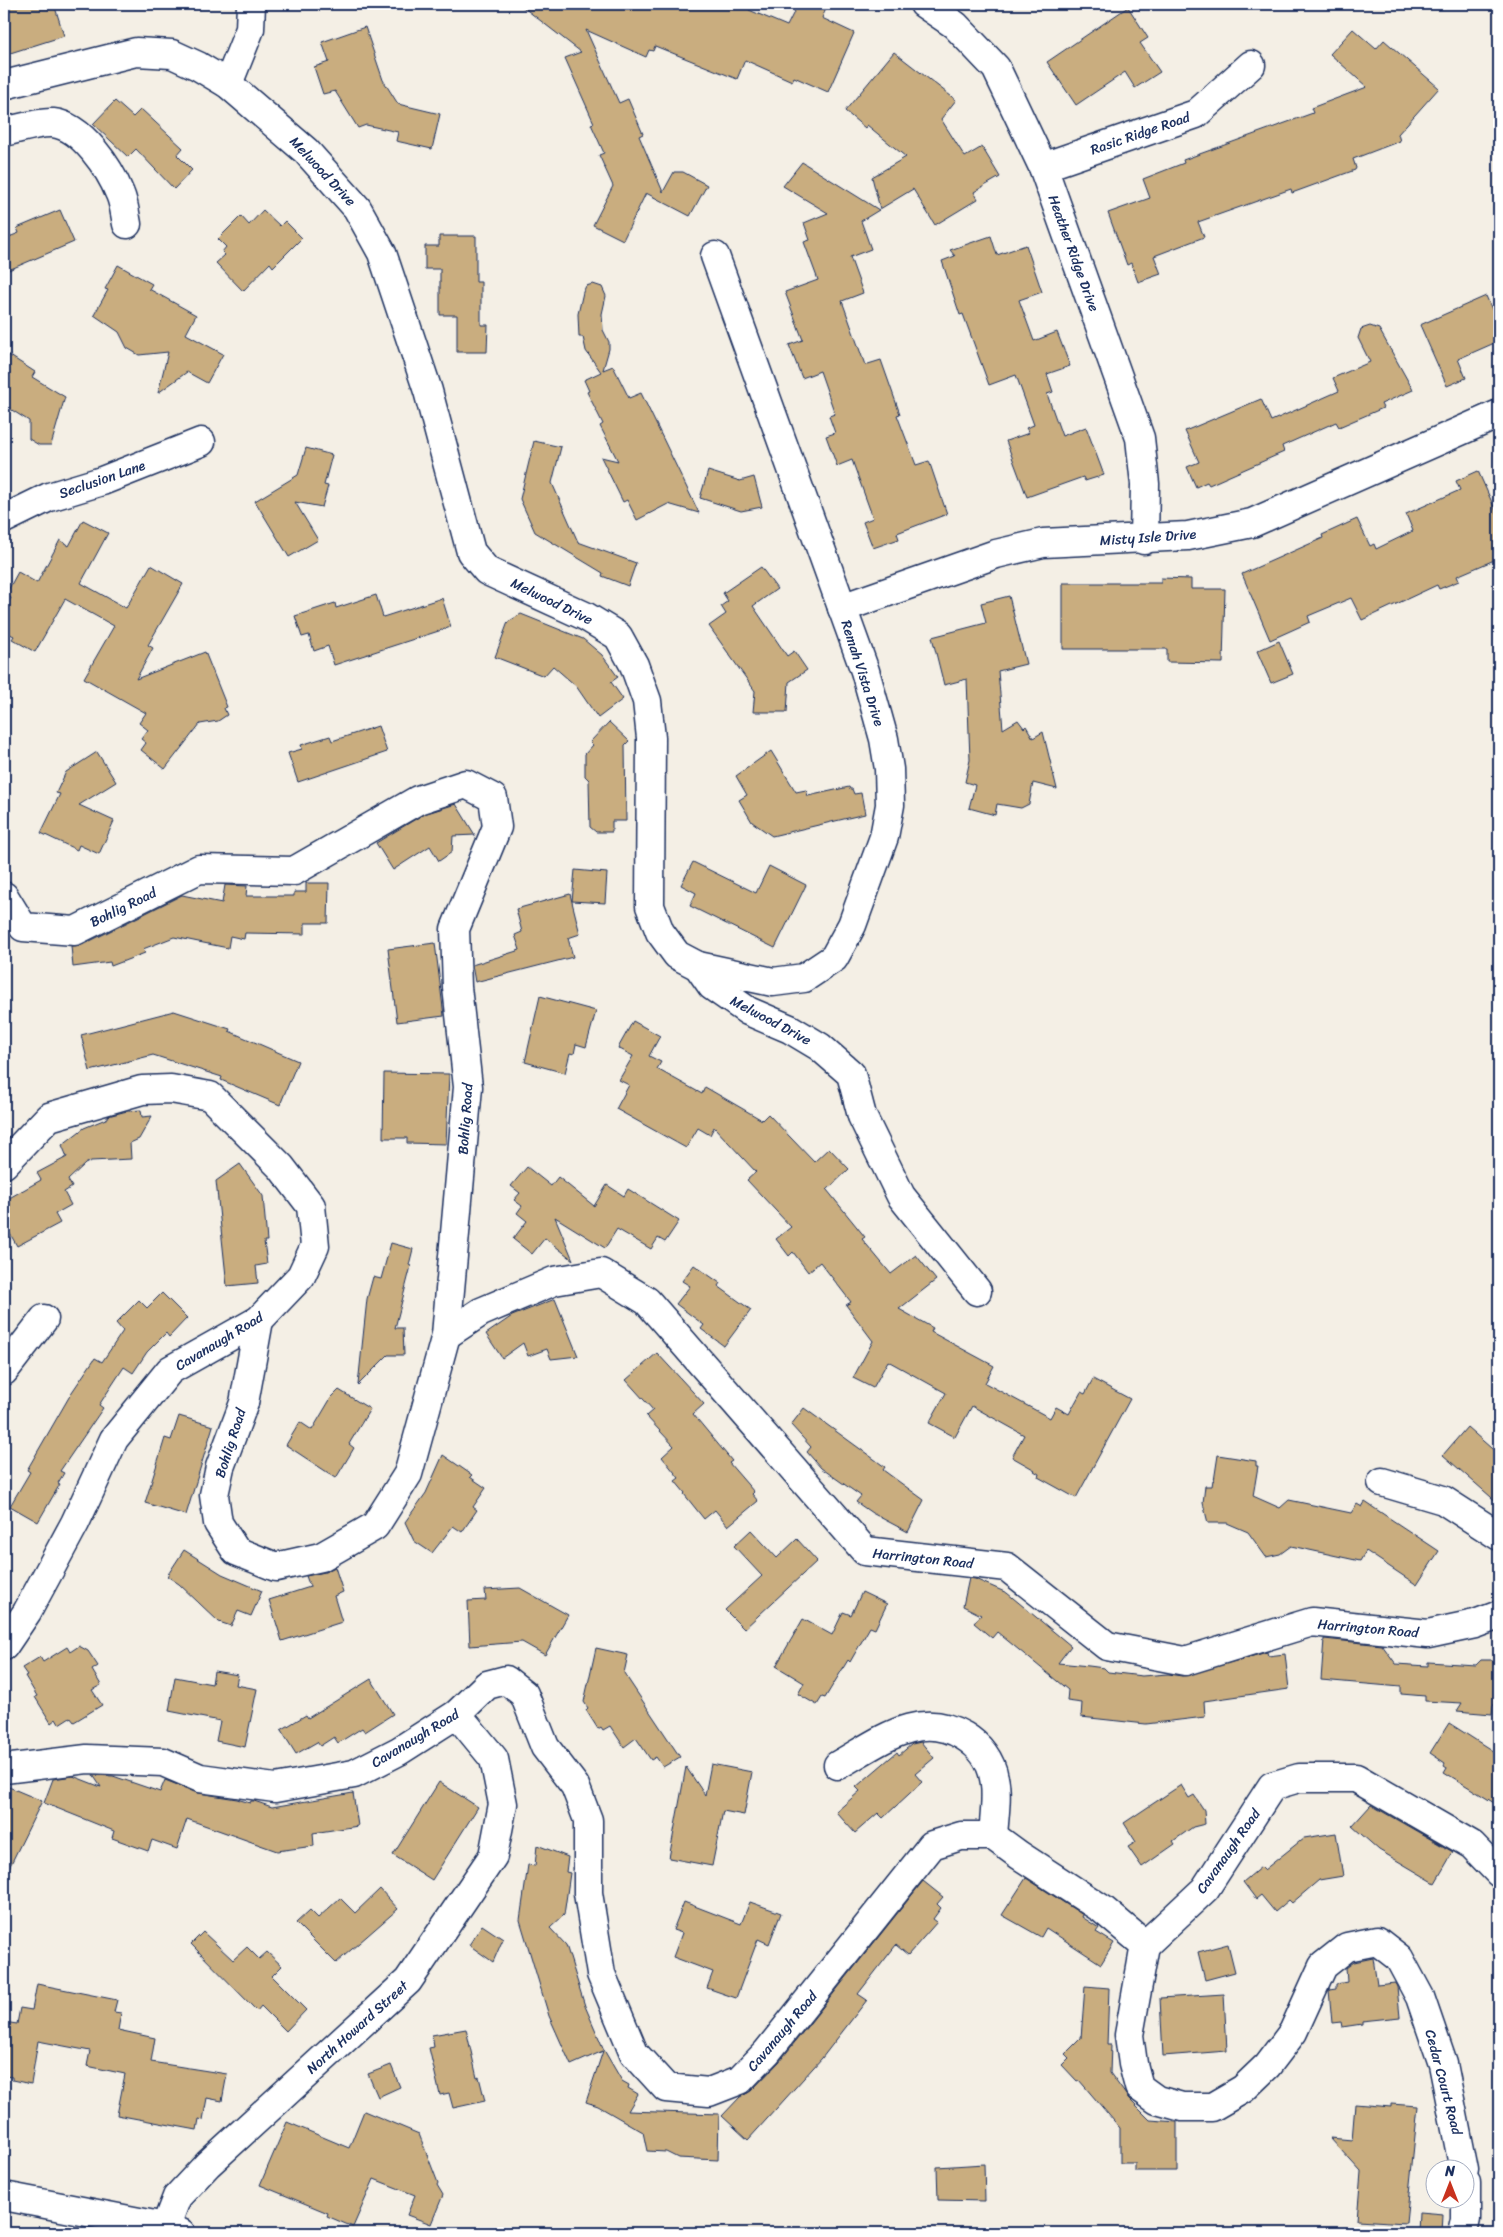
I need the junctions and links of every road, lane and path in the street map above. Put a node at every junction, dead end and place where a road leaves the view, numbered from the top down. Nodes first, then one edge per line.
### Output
1 (251, 4) edge
2 (924, 4) edge
3 (1251, 65) dead end
4 (228, 84) junction
5 (4, 85) edge
6 (4, 132) edge
7 (1043, 167) junction
8 (127, 224) dead end
9 (715, 256) dead end
10 (1499, 414) edge
11 (201, 442) dead end
12 (4, 519) edge
13 (1144, 540) junction
14 (842, 608) junction
15 (4, 896) edge
16 (698, 966) junction
17 (4, 1164) edge
18 (977, 1291) dead end
19 (44, 1319) dead end
20 (259, 1320) junction
21 (446, 1335) junction
22 (4, 1371) edge
23 (1382, 1482) dead end
24 (1499, 1536) edge
25 (1499, 1615) edge
26 (4, 1646) edge
27 (457, 1714) junction
28 (838, 1765) dead end
29 (4, 1769) edge
30 (993, 1836) junction
31 (1499, 1873) edge
32 (1145, 1945) junction
33 (1462, 2160) edge
34 (4, 2196) edge
35 (1466, 2210) edge
36 (170, 2231) edge
37 (1463, 2233) edge

1 - 4 street
2 - 7 street, Heather Ridge Drive
3 - 7 street, Rasic Ridge Road
4 - 5 street, Melwood Drive
4 - 16 street, Melwood Drive
6 - 8 street
7 - 13 street, Heather Ridge Drive
9 - 14 street, Remah Vista Drive
10 - 13 street, Misty Isle Drive
11 - 12 street, Seclusion Lane
13 - 14 street, Misty Isle Drive
14 - 16 street, Remah Vista Drive
15 - 21 street, Bohlig Road
16 - 18 street, Melwood Drive
17 - 20 street, Cavanaugh Road
19 - 22 street
20 - 21 street, Bohlig Road
20 - 26 street, Cavanaugh Road
21 - 25 street, Harrington Road
23 - 24 street
27 - 29 street, Cavanaugh Road
27 - 30 street, Cavanaugh Road
27 - 36 street, North Howard Street
28 - 30 street
30 - 32 street
31 - 32 street, Cavanaugh Road
32 - 33 street, Cedar Court Road
34 - 36 street
35 - 37 street

